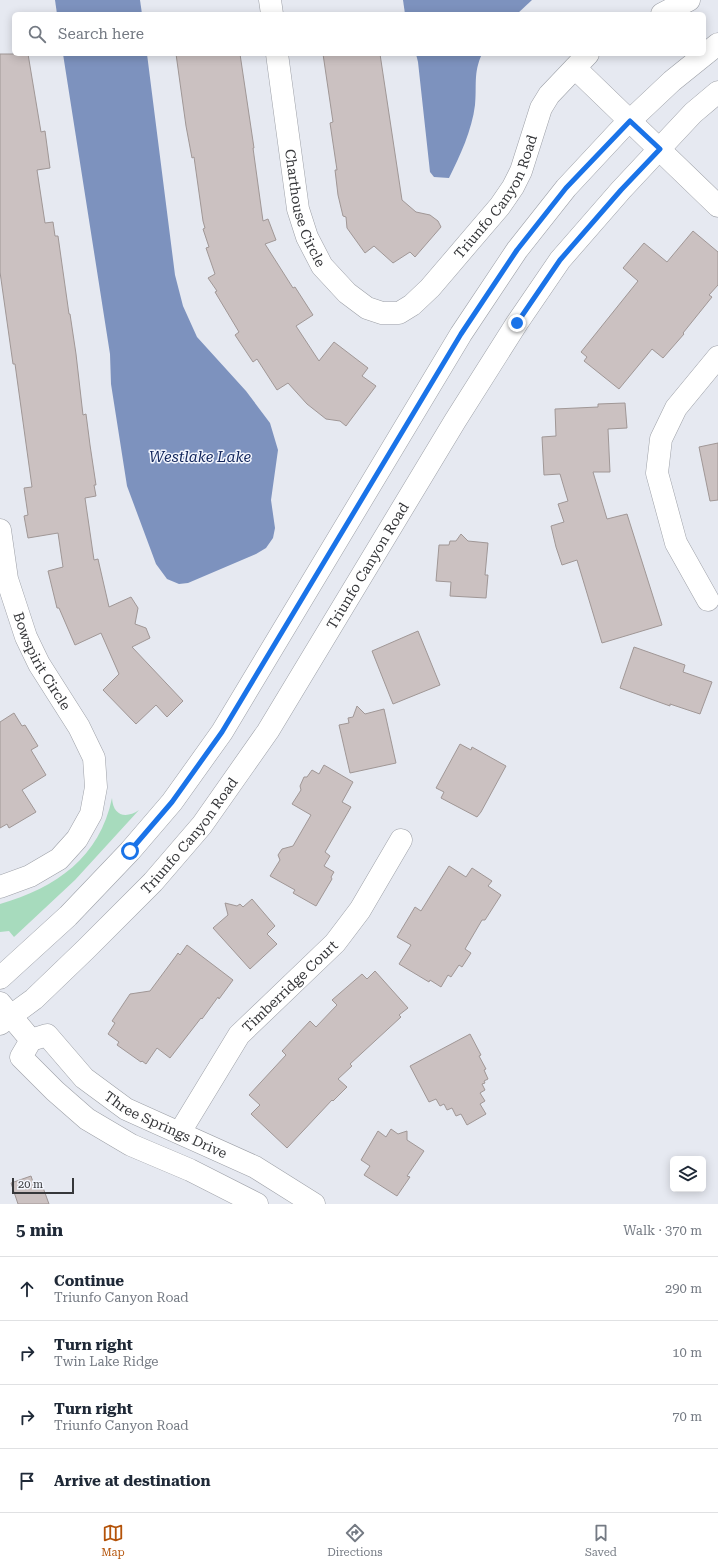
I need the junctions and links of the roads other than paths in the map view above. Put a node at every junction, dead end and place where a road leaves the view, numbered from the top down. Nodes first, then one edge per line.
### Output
1 (270, 0) edge
2 (690, 0) edge
3 (272, 12) edge
4 (666, 12) edge
5 (718, 44) edge
6 (706, 54) edge
7 (277, 56) edge
8 (703, 56) edge
9 (581, 61) edge
10 (718, 92) edge
11 (630, 121) junction
12 (660, 149) junction
13 (718, 206) edge
14 (399, 313) joint
15 (718, 357) edge
16 (0, 530) edge
17 (708, 600) dead end
18 (401, 840) dead end
19 (0, 887) edge
20 (0, 978) edge
21 (4, 1014) edge
22 (31, 1040) junction
23 (180, 1132) junction
24 (311, 1203) edge
25 (257, 1204) edge

1 - 3 street
2 - 4 street
5 - 6 street
7 - 14 street, Charthouse Circle
8 - 11 street
9 - 11 street, Triunfo Canyon Road
9 - 14 street, Triunfo Canyon Road
10 - 12 street, Triunfo Canyon Road
11 - 12 street, Triunfo Canyon Road
11 - 20 street
12 - 13 street, Triunfo Canyon Road
12 - 21 street, Triunfo Canyon Road
15 - 17 street
16 - 19 street, Bowspirit Circle
18 - 23 street, Timberridge Court
21 - 22 street
22 - 23 street, Three Springs Drive
22 - 25 street
23 - 24 street, Three Springs Drive

